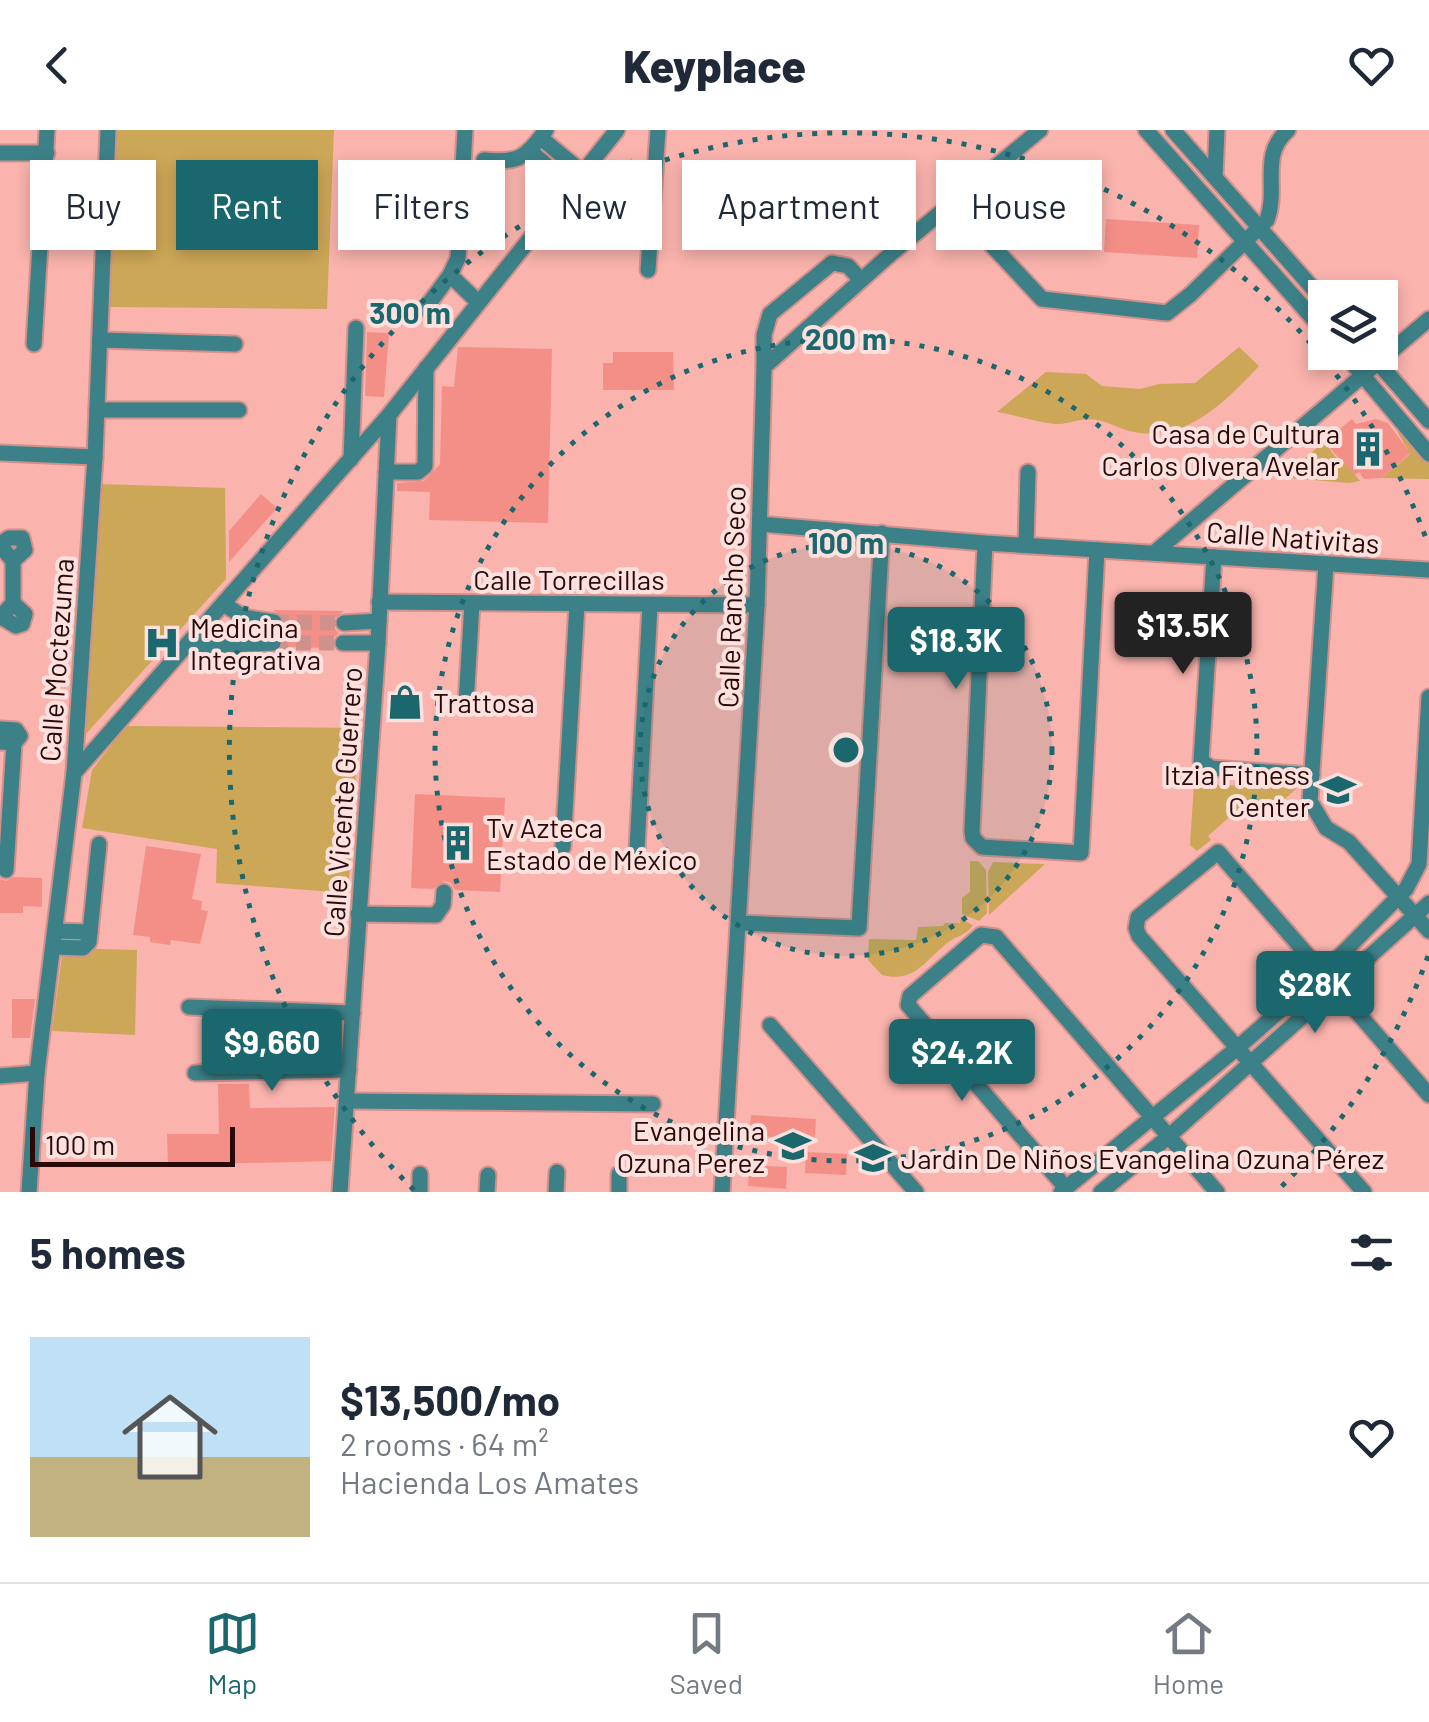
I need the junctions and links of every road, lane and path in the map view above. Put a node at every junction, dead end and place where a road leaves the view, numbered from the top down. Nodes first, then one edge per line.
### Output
1 (46, 130) edge
2 (108, 130) edge
3 (465, 130) edge
4 (617, 130) edge
5 (658, 130) edge
6 (1040, 130) edge
7 (1146, 130) edge
8 (1173, 130) edge
9 (1217, 130) edge
10 (1288, 130) edge
11 (541, 136) edge
12 (0, 154) edge
13 (47, 154) junction
14 (555, 160) edge
15 (568, 160) edge
16 (592, 160) edge
17 (1005, 160) edge
18 (505, 161) edge
19 (1215, 178) junction
20 (936, 218) edge
21 (1261, 228) junction
22 (525, 242) edge
23 (1246, 242) junction
24 (994, 250) edge
25 (648, 270) dead end
26 (450, 275) junction
27 (861, 280) junction
28 (1308, 282) edge
29 (478, 301) junction
30 (425, 308) dead end
31 (1308, 313) edge
32 (1429, 319) edge
33 (356, 328) dead end
34 (100, 340) junction
35 (1398, 341) edge
36 (34, 344) dead end
37 (235, 344) dead end
38 (764, 366) junction
39 (426, 368) junction
40 (1359, 370) edge
41 (1367, 370) edge
42 (1384, 370) edge
43 (1364, 376) junction
44 (97, 410) junction
45 (239, 410) dead end
46 (388, 415) junction
47 (1429, 421) edge
48 (0, 453) edge
49 (1429, 454) edge
50 (95, 458) junction
51 (351, 459) junction
52 (386, 472) junction
53 (1028, 472) dead end
54 (760, 524) junction
55 (882, 533) junction
56 (986, 543) junction
57 (0, 545) edge
58 (1026, 545) junction
59 (1097, 550) junction
60 (1154, 553) junction
61 (1214, 557) junction
62 (1326, 564) junction
63 (1429, 570) edge
64 (380, 602) junction
65 (472, 603) junction
66 (224, 604) junction
67 (577, 604) junction
68 (650, 604) junction
69 (758, 605) junction
70 (243, 617) junction
71 (1, 618) edge
72 (378, 621) junction
73 (274, 622) tunnel mouth
74 (344, 623) tunnel mouth
75 (378, 642) junction
76 (273, 643) tunnel mouth
77 (343, 643) tunnel mouth
78 (216, 646) junction
79 (187, 647) junction
80 (1429, 697) edge
81 (466, 704) dead end
82 (0, 729) edge
83 (1428, 734) edge
84 (7, 743) edge
85 (1428, 759) edge
86 (74, 773) junction
87 (1312, 775) junction
88 (99, 844) dead end
89 (562, 847) dead end
90 (637, 849) dead end
91 (6, 870) dead end
92 (444, 892) dead end
93 (1398, 898) junction
94 (1429, 903) edge
95 (358, 914) junction
96 (1416, 917) junction
97 (740, 923) junction
98 (1429, 931) edge
99 (55, 939) junction
100 (1323, 973) junction
101 (1337, 988) junction
102 (189, 1007) dead end
103 (353, 1013) junction
104 (770, 1026) dead end
105 (1236, 1048) junction
106 (1249, 1062) junction
107 (349, 1070) junction
108 (37, 1074) junction
109 (195, 1074) dead end
110 (0, 1076) edge
111 (1429, 1095) edge
112 (347, 1101) junction
113 (653, 1104) dead end
114 (1152, 1120) junction
115 (1168, 1137) junction
116 (557, 1172) dead end
117 (420, 1174) dead end
118 (619, 1174) dead end
119 (488, 1175) dead end
120 (1063, 1190) edge
121 (29, 1192) edge
122 (340, 1192) edge
123 (420, 1192) edge
124 (487, 1192) edge
125 (556, 1192) edge
126 (618, 1192) edge
127 (722, 1192) edge
128 (916, 1192) edge
129 (1101, 1192) edge
130 (1218, 1192) edge
131 (1364, 1192) edge

1 - 13 street
2 - 34 street, Calle Moctezuma
3 - 26 street
4 - 16 street
5 - 25 street
6 - 17 street
7 - 23 street
8 - 19 street
9 - 19 street
10 - 21 street
11 - 14 street
11 - 15 street
11 - 18 street
12 - 13 street
13 - 36 street
19 - 21 street
20 - 27 street
21 - 23 street
21 - 28 street
22 - 29 street
23 - 24 street
23 - 31 street
26 - 29 street
26 - 30 street
27 - 38 street
27 - 38 street, Calle Rancho Seco
29 - 39 street
32 - 35 street
33 - 51 street
34 - 37 street
34 - 44 street, Calle Moctezuma
38 - 54 street, Calle Rancho Seco
39 - 46 street
39 - 52 street
40 - 43 street
41 - 43 street
42 - 47 street
43 - 49 street
43 - 60 street
44 - 45 street
44 - 50 street, Calle Moctezuma
46 - 51 street
46 - 52 street, Calle Vicente Guerrero
48 - 50 street
50 - 86 street, Calle Moctezuma
51 - 66 street
52 - 64 street, Calle Vicente Guerrero
53 - 58 street
54 - 55 street, Calle Nativitas
54 - 69 street, Calle Rancho Seco
55 - 56 street, Calle Nativitas
55 - 97 street
56 - 58 street, Calle Nativitas
56 - 59 street
57 - 71 street
58 - 59 street, Calle Nativitas
59 - 60 street, Calle Nativitas
60 - 61 street, Calle Nativitas
61 - 62 street, Calle Nativitas
61 - 87 street
62 - 63 street, Calle Nativitas
62 - 87 street
64 - 65 street, Calle Torrecillas
64 - 72 street, Calle Vicente Guerrero
65 - 67 street, Calle Torrecillas
65 - 81 street
66 - 70 street
66 - 79 street
67 - 68 street, Calle Torrecillas
67 - 89 street
68 - 69 street, Calle Torrecillas
68 - 90 street
69 - 97 street, Calle Rancho Seco
70 - 73 street
70 - 78 street
72 - 74 street
72 - 75 street, Calle Vicente Guerrero
75 - 77 street
75 - 95 street, Calle Vicente Guerrero
76 - 78 street
78 - 79 street
79 - 86 street
80 - 83 street
82 - 84 street
83 - 85 street
84 - 91 street
85 - 93 street
86 - 99 street, Calle Moctezuma
87 - 93 street
88 - 99 street
92 - 95 street
93 - 96 street
93 - 100 street
94 - 96 street
95 - 103 street, Calle Vicente Guerrero
96 - 98 street
96 - 101 street
97 - 127 street, Calle Rancho Seco
99 - 108 street, Calle Moctezuma
100 - 101 street
100 - 105 street
100 - 105 street
101 - 106 street
101 - 111 street
102 - 103 street
103 - 107 street, Calle Vicente Guerrero
104 - 128 street
105 - 106 street
105 - 114 street
106 - 115 street
106 - 131 street
107 - 109 street
107 - 112 street, Calle Vicente Guerrero
108 - 110 street
108 - 121 street, Calle Moctezuma
112 - 113 street
112 - 122 street, Calle Vicente Guerrero
114 - 115 street
114 - 120 street
114 - 120 street
115 - 129 street
115 - 130 street
116 - 125 street
117 - 123 street
118 - 126 street
119 - 124 street

